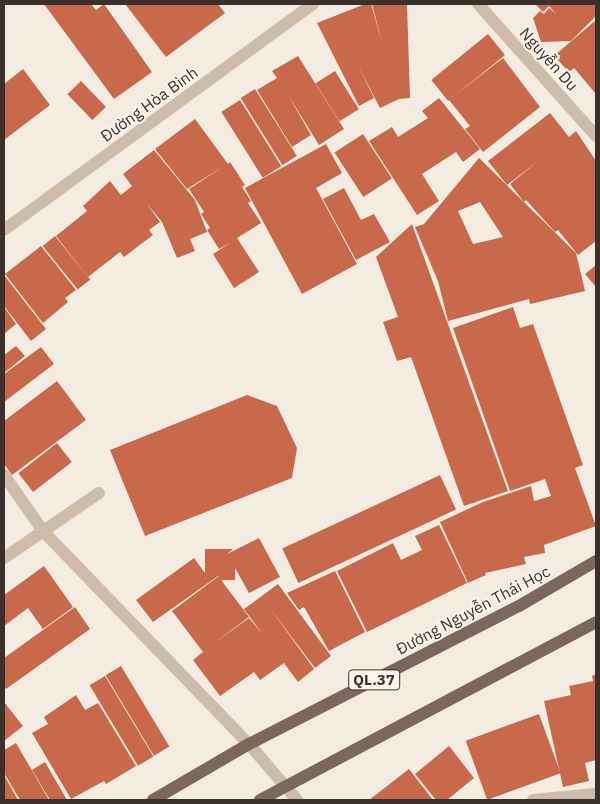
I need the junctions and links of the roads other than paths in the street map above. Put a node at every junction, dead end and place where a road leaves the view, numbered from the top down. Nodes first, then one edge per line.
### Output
1 (313, 4) edge
2 (478, 4) edge
3 (596, 136) edge
4 (4, 230) edge
5 (4, 475) edge
6 (99, 492) dead end
7 (43, 531) junction
8 (4, 558) edge
9 (596, 561) edge
10 (596, 622) edge
11 (250, 744) junction
12 (286, 787) junction
13 (596, 794) edge
14 (153, 800) edge
15 (260, 800) edge
16 (297, 800) edge
17 (532, 800) edge

1 - 4 street, Đường Hòa Bình
2 - 3 street, Nguyễn Du
5 - 7 street
6 - 7 street
7 - 8 street
7 - 11 street
9 - 11 main road, Đường Nguyễn Thái Học / QL.37
10 - 12 main road
11 - 12 street
11 - 14 main road, Đường Nguyễn Thái Học / QL.37
12 - 15 main road
12 - 16 street
13 - 17 street

